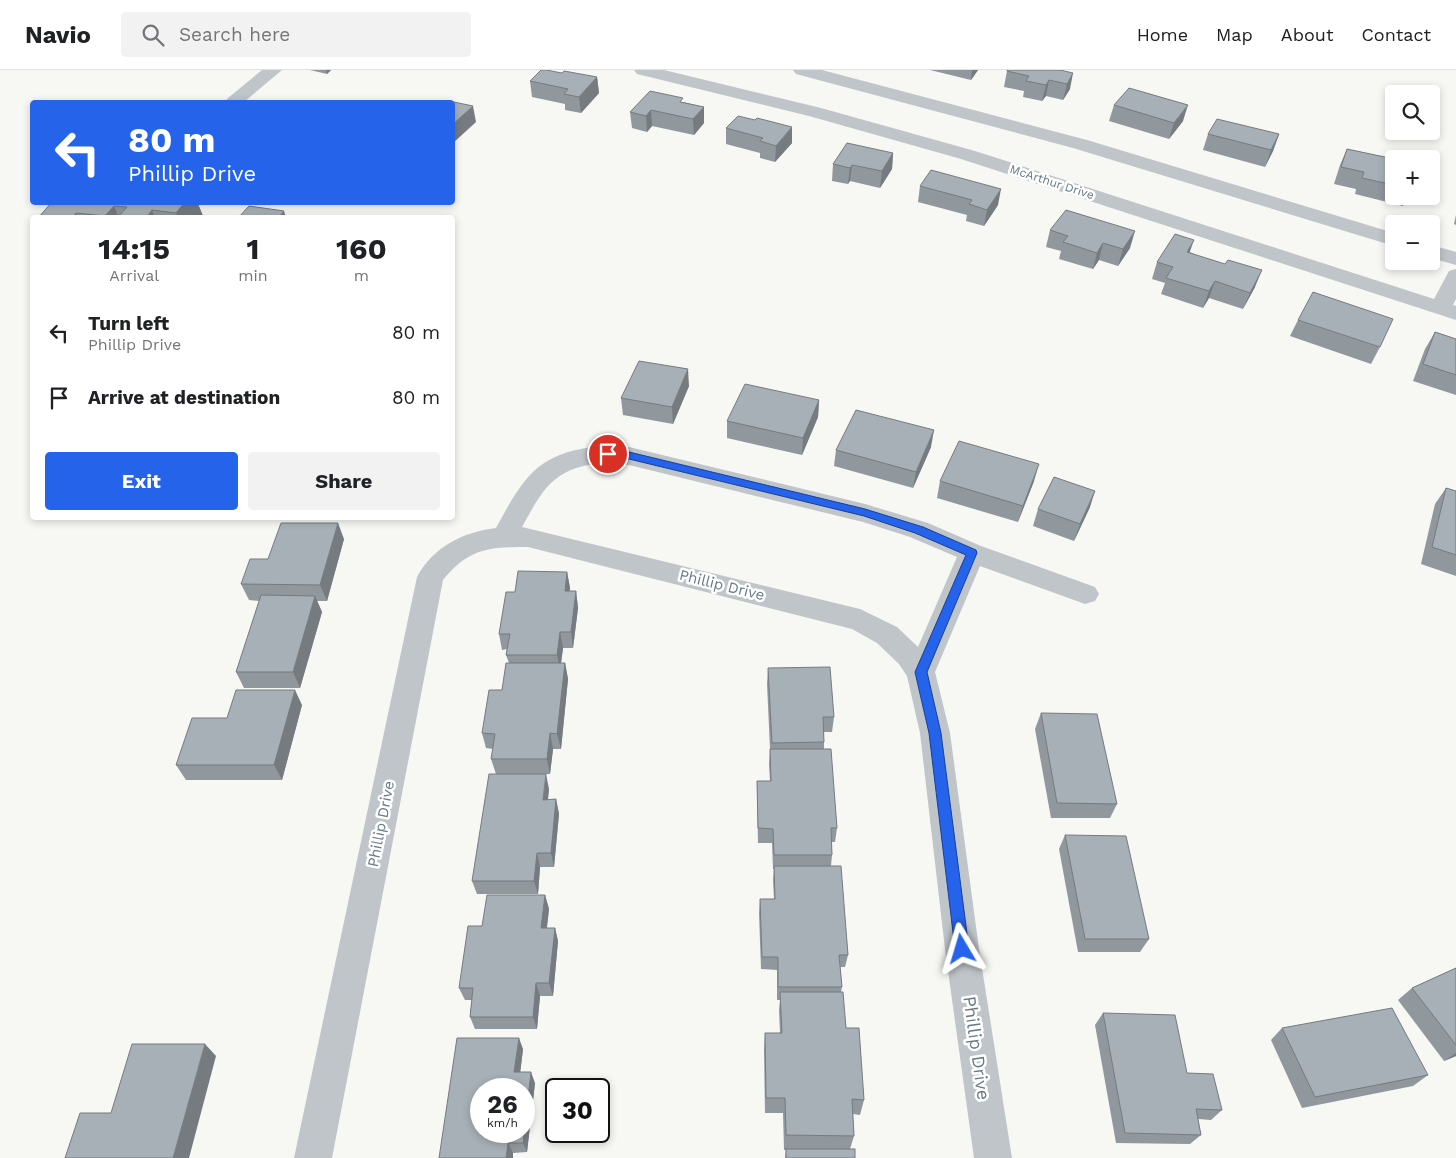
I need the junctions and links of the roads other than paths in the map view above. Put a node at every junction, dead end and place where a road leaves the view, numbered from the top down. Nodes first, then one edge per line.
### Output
1 (273, 70) edge
2 (643, 70) edge
3 (802, 70) edge
4 (236, 100) edge
5 (982, 138) junction
6 (1385, 237) edge
7 (1440, 255) edge
8 (1456, 259) edge
9 (1456, 275) edge
10 (1448, 310) edge
11 (504, 537) junction
12 (972, 553) junction
13 (1085, 594) dead end
14 (921, 672) junction
15 (314, 1158) edge
16 (993, 1158) edge

1 - 4 street
2 - 5 street, McArthur Drive
3 - 5 street, McArthur Drive
5 - 6 street, McArthur Drive
5 - 10 street, McArthur Drive
7 - 8 street
9 - 10 street
11 - 12 street
11 - 14 street, Phillip Drive
11 - 15 street, Phillip Drive
12 - 13 street
12 - 14 street
14 - 16 street, Phillip Drive

